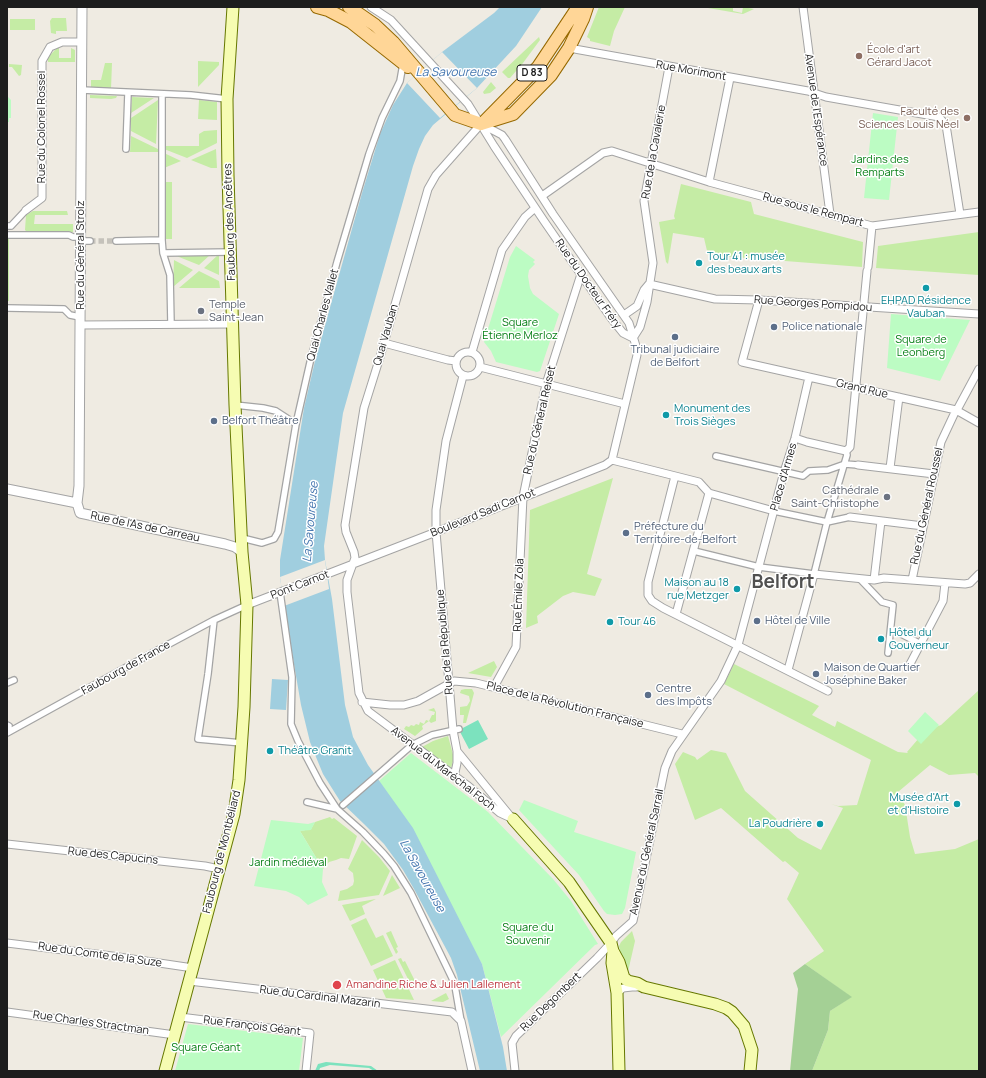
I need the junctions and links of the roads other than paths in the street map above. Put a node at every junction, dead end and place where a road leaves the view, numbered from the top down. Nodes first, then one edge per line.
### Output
1 (82, 7) edge
2 (233, 7) edge
3 (317, 7) edge
4 (349, 7) edge
5 (371, 7) edge
6 (578, 7) edge
7 (587, 7) edge
8 (803, 7) edge
9 (82, 42) junction
10 (569, 48) junction
11 (403, 64) junction
12 (669, 67) junction
13 (418, 73) junction
14 (730, 78) junction
15 (82, 90) junction
16 (128, 93) junction
17 (814, 93) junction
18 (162, 95) junction
19 (227, 98) junction
20 (481, 124) junction
21 (126, 149) dead end
22 (650, 164) junction
23 (708, 182) junction
24 (542, 196) junction
25 (535, 208) junction
26 (26, 210) joint
27 (979, 212) edge
28 (830, 214) junction
29 (960, 214) junction
30 (7, 226) edge
31 (872, 226) junction
32 (7, 235) edge
33 (84, 240) junction
34 (162, 240) junction
35 (116, 241) tunnel mouth
36 (230, 252) junction
37 (163, 253) junction
38 (581, 274) junction
39 (649, 284) junction
40 (759, 300) junction
41 (864, 307) junction
42 (7, 308) edge
43 (979, 314) edge
44 (624, 315) junction
45 (80, 321) junction
46 (171, 324) junction
47 (233, 324) junction
48 (633, 338) junction
49 (384, 343) junction
50 (472, 352) junction
51 (456, 361) junction
52 (480, 367) junction
53 (979, 369) edge
54 (463, 376) junction
55 (809, 377) junction
56 (546, 384) junction
57 (856, 388) junction
58 (899, 397) junction
59 (625, 404) junction
60 (235, 405) junction
61 (956, 410) junction
62 (979, 423) edge
63 (296, 424) junction
64 (795, 438) junction
65 (846, 451) junction
66 (716, 456) dead end
67 (612, 460) junction
68 (844, 464) junction
69 (858, 465) joint
70 (890, 468) junction
71 (784, 472) junction
72 (934, 474) junction
73 (675, 476) junction
74 (7, 489) edge
75 (709, 493) junction
76 (523, 497) junction
77 (77, 503) junction
78 (774, 511) junction
79 (850, 516) joint
80 (881, 521) junction
81 (827, 522) junction
82 (923, 526) junction
83 (436, 532) junction
84 (242, 538) junction
85 (694, 551) junction
86 (242, 552) junction
87 (353, 564) junction
88 (759, 567) junction
89 (814, 574) junction
90 (979, 574) edge
91 (860, 579) junction
92 (874, 580) junction
93 (912, 580) junction
94 (944, 582) junction
95 (280, 592) junction
96 (246, 605) junction
97 (676, 614) junction
98 (214, 620) junction
99 (891, 629) junction
100 (921, 644) junction
101 (738, 645) junction
102 (888, 653) dead end
103 (910, 664) dead end
104 (788, 670) junction
105 (14, 680) dead end
106 (7, 683) edge
107 (449, 685) junction
108 (494, 687) junction
109 (828, 691) dead end
110 (362, 702) junction
111 (7, 725) edge
112 (456, 729) junction
113 (7, 732) edge
114 (682, 734) junction
115 (242, 743) junction
116 (412, 745) junction
117 (457, 751) junction
118 (454, 777) junction
119 (307, 802) dead end
120 (343, 804) dead end
121 (336, 809) junction
122 (513, 819) junction
123 (7, 844) edge
124 (220, 869) junction
125 (7, 943) edge
126 (612, 947) junction
127 (193, 968) junction
128 (189, 981) junction
129 (644, 987) junction
130 (617, 993) junction
131 (7, 1012) edge
132 (180, 1017) junction
133 (461, 1020) junction
134 (175, 1035) junction
135 (165, 1071) edge
136 (306, 1071) edge
137 (472, 1071) edge
138 (515, 1071) edge
139 (619, 1071) edge
140 (750, 1071) edge

1 - 9 street, Rue du Général Strolz
2 - 19 main road, Faubourg des Ancêtres
3 - 11 main road
4 - 13 main road
5 - 20 street
6 - 20 main road, Quai Vauban / D 83
7 - 10 main road, D 83
8 - 17 street, Avenue de l'Espérance
9 - 15 street, Rue du Général Strolz
9 - 26 street, Rue du Colonel Rossel
10 - 12 street, Rue Morimont
10 - 20 main road, D 83
11 - 13 main road
11 - 63 street, Quai Charles Vallet
12 - 14 street, Rue Morimont
12 - 22 street, Rue de la Cavalerie
13 - 20 main road
14 - 17 street, Rue Morimont
14 - 23 street
15 - 16 street
15 - 33 street, Rue du Général Strolz
16 - 18 street
16 - 21 street
17 - 28 street, Avenue de l'Espérance
17 - 29 street, Rue Morimont
18 - 19 street
18 - 34 street
19 - 36 main road, Faubourg des Ancêtres
20 - 24 street, Rue du Docteur Fréry
20 - 25 street, Rue du Docteur Fréry
20 - 49 street, Quai Vauban
22 - 23 street, Rue sous le Rempart
22 - 24 street, Rue sous le Rempart
22 - 39 street, Rue de la Cavalerie
23 - 28 street, Rue sous le Rempart
24 - 44 street, Rue du Docteur Fréry
25 - 38 street, Rue du Docteur Fréry
25 - 50 street
26 - 30 street
27 - 29 street, Rue sous le Rempart
28 - 31 street, Rue sous le Rempart
29 - 31 street, Rue sous le Rempart
31 - 41 street
32 - 33 street
33 - 45 street, Rue du Général Strolz
34 - 35 street
34 - 37 street
36 - 37 street
36 - 47 main road, Faubourg des Ancêtres
37 - 46 street
38 - 48 street, Rue du Docteur Fréry
38 - 56 street, Rue du Général Reiset
39 - 40 street, Rue Georges Pompidou
39 - 44 street, Rue de la Cavalerie
39 - 48 street, Rue de la Cavalerie
40 - 41 street, Rue Georges Pompidou
40 - 55 street, Grand Rue
41 - 43 street, Rue Georges Pompidou
41 - 57 street
42 - 45 street
44 - 48 street, Rue du Docteur Fréry
45 - 46 street
45 - 77 street, Rue du Général Strolz
46 - 47 street
47 - 60 main road, Faubourg des Ancêtres
48 - 59 street
49 - 51 street
49 - 87 street, Quai Vauban
50 - 51 street
50 - 52 street
51 - 54 street
52 - 54 street
52 - 56 street
53 - 61 street, Rue du Général Roussel
54 - 83 street, Rue de la République
55 - 57 street, Grand Rue
55 - 64 street
56 - 59 street
56 - 76 street, Rue du Général Reiset
57 - 58 street, Grand Rue
57 - 65 street
58 - 61 street, Grand Rue
58 - 70 street
59 - 67 street
60 - 63 street
60 - 84 main road, Faubourg des Ancêtres
61 - 62 street, Grand Rue
61 - 72 street, Rue du Général Roussel
63 - 84 street, Quai Charles Vallet
64 - 65 street, Place d'Armes
64 - 71 street, Place d'Armes
65 - 68 street
66 - 71 street
67 - 73 street
67 - 76 street, Boulevard Sadi Carnot
68 - 69 street
68 - 71 street
68 - 81 street
69 - 70 street
70 - 72 street
71 - 78 street, Place d'Armes
72 - 82 street, Rue du Général Roussel
73 - 75 street
73 - 97 street
74 - 77 street, Rue de l'As de Carreau
75 - 78 street
75 - 85 street
76 - 83 street, Boulevard Sadi Carnot
76 - 108 street, Rue Émile Zola
77 - 86 street, Rue de l'As de Carreau
78 - 81 street
78 - 88 street, Place d'Armes
79 - 80 street
79 - 81 street
80 - 82 street
80 - 92 street
81 - 89 street
82 - 93 street, Rue du Général Roussel
83 - 87 street, Boulevard Sadi Carnot
83 - 107 street, Rue de la République
84 - 86 main road, Faubourg des Ancêtres
85 - 88 street
85 - 97 street
86 - 96 main road, Faubourg des Ancêtres
87 - 95 street, Pont Carnot
87 - 110 street, Avenue du Maréchal Foch
88 - 89 street
88 - 101 street, Place d'Armes
89 - 91 street
89 - 104 street
90 - 94 street
91 - 92 street
91 - 99 street
92 - 93 street
93 - 94 street
94 - 100 street
95 - 96 street, Pont Carnot
95 - 121 street
96 - 98 street, Faubourg de France
96 - 115 main road, Faubourg de Montbéliard
97 - 101 street
98 - 113 street, Faubourg de France
98 - 115 street
99 - 100 street
99 - 102 street
100 - 103 street
101 - 104 street
101 - 114 street, Avenue du Général Sarrail
104 - 109 street
105 - 106 street
107 - 108 street, Place de la Révolution Française
107 - 110 street, Place de la Révolution Française
107 - 112 street, Rue de la République
108 - 114 street, Place de la Révolution Française
110 - 116 street, Avenue du Maréchal Foch
111 - 113 street, Faubourg de France
112 - 116 street
112 - 117 street, Rue de la République
114 - 126 street, Avenue du Général Sarrail
115 - 124 main road, Faubourg de Montbéliard
116 - 118 street, Avenue du Maréchal Foch
116 - 120 street
117 - 118 street, Rue de la République
117 - 122 street, Rue de la République
118 - 122 street, Avenue du Maréchal Foch
119 - 121 street
121 - 133 street
122 - 126 main road, Avenue du Maréchal Foch
123 - 124 street, Rue des Capucins
124 - 127 main road, Faubourg de Montbéliard
125 - 127 street, Rue du Comte de la Suze
126 - 129 main road, Avenue du Maréchal Foch
126 - 130 main road
126 - 138 street, Rue Degombert
127 - 128 main road, Faubourg de Montbéliard
128 - 132 main road, Faubourg de Montbéliard
128 - 133 street, Rue du Cardinal Mazarin
129 - 130 street
129 - 140 main road, Avenue du Maréchal Foch
130 - 139 main road
131 - 134 street, Rue Charles Stractman
132 - 134 main road, Faubourg de Montbéliard
132 - 136 street, Rue François Géant
133 - 137 street
134 - 135 main road, Faubourg de Montbéliard

